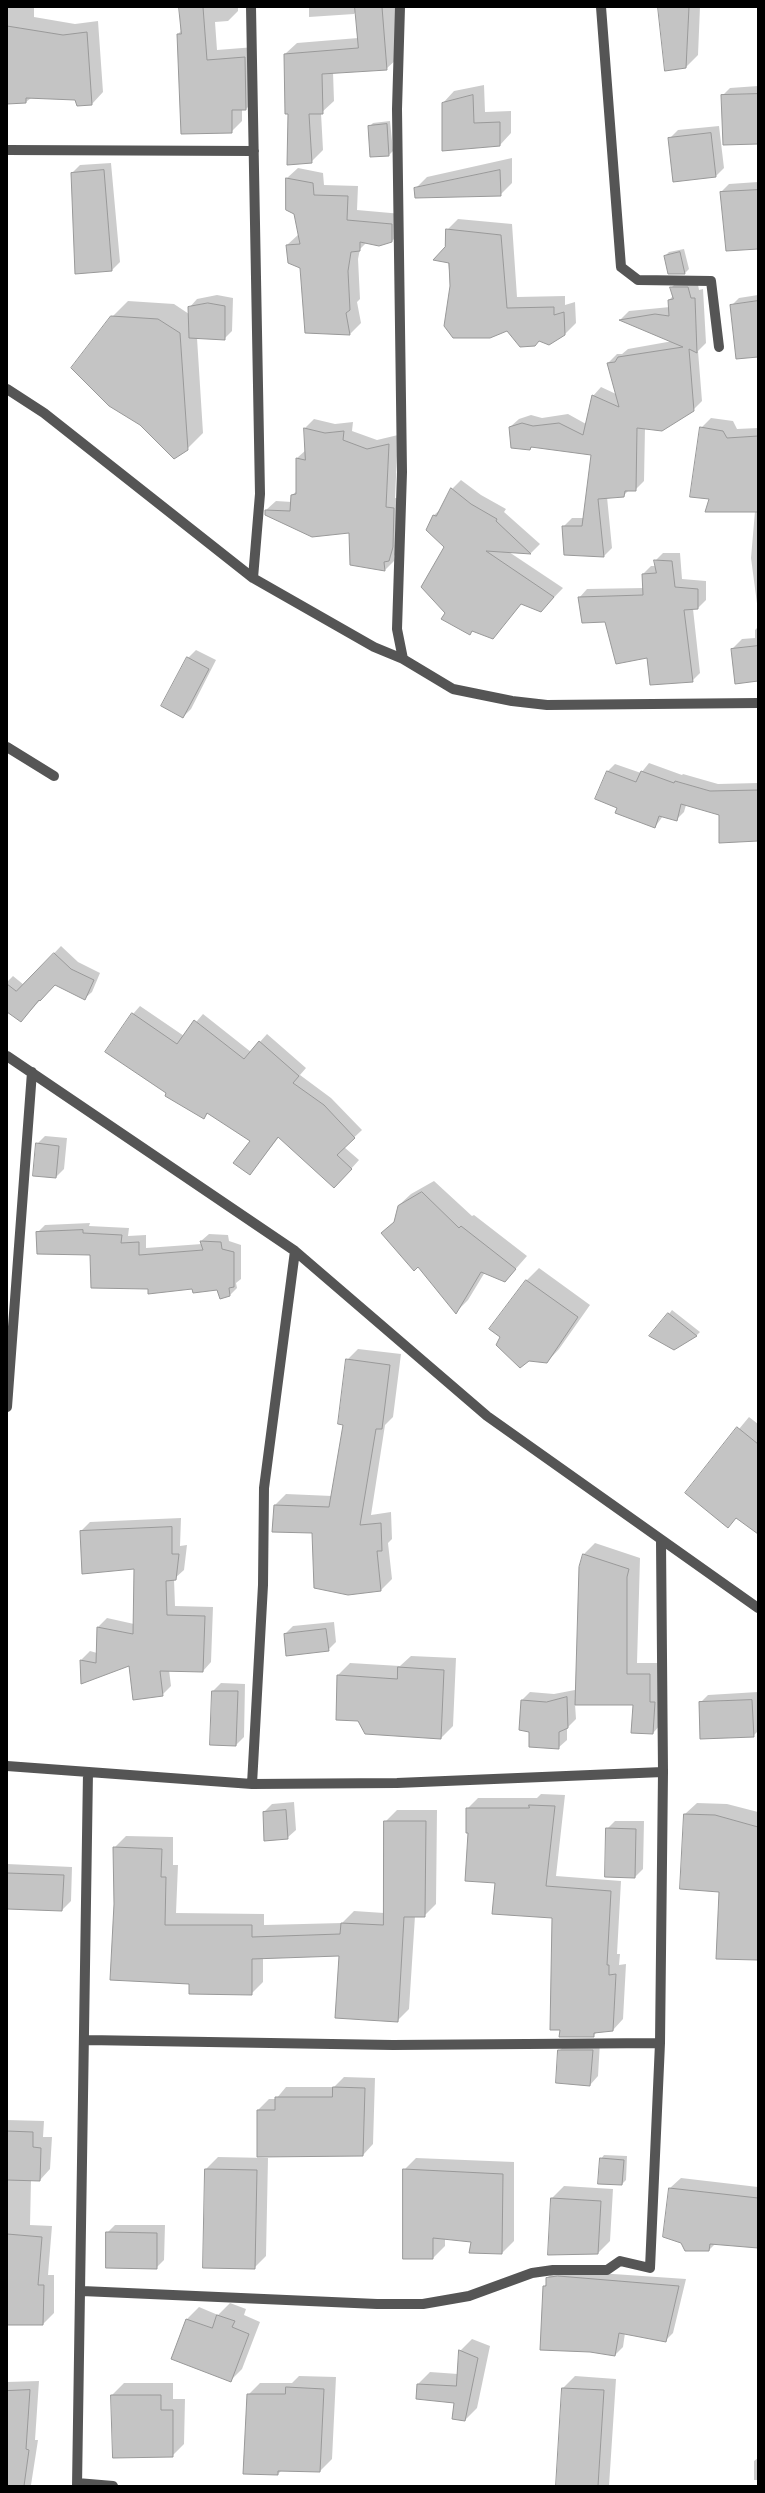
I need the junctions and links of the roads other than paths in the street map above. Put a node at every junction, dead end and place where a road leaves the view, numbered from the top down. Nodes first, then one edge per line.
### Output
1 (251, 7) edge
2 (400, 7) edge
3 (601, 7) edge
4 (7, 150) edge
5 (254, 151) junction
6 (719, 347) dead end
7 (7, 389) edge
8 (253, 578) junction
9 (403, 659) junction
10 (758, 703) edge
11 (7, 747) edge
12 (54, 776) dead end
13 (7, 1056) edge
14 (32, 1072) junction
15 (296, 1251) junction
16 (7, 1408) edge
17 (661, 1541) junction
18 (758, 1608) edge
19 (7, 1766) edge
20 (88, 1772) junction
21 (663, 1772) junction
22 (252, 1784) junction
23 (86, 2040) junction
24 (660, 2043) junction
25 (82, 2291) junction
26 (77, 2485) edge
27 (113, 2486) edge

1 - 5 street
2 - 9 street
3 - 6 street
4 - 5 street
5 - 8 street
7 - 8 street
8 - 9 street
9 - 10 street
11 - 12 street
13 - 14 street
14 - 15 street
14 - 16 street
15 - 17 street
15 - 22 street
17 - 18 street
17 - 21 street
19 - 20 street
20 - 22 street
20 - 23 street
21 - 22 street
21 - 24 street
23 - 24 street
23 - 25 street
24 - 25 street
25 - 26 street
26 - 27 street

